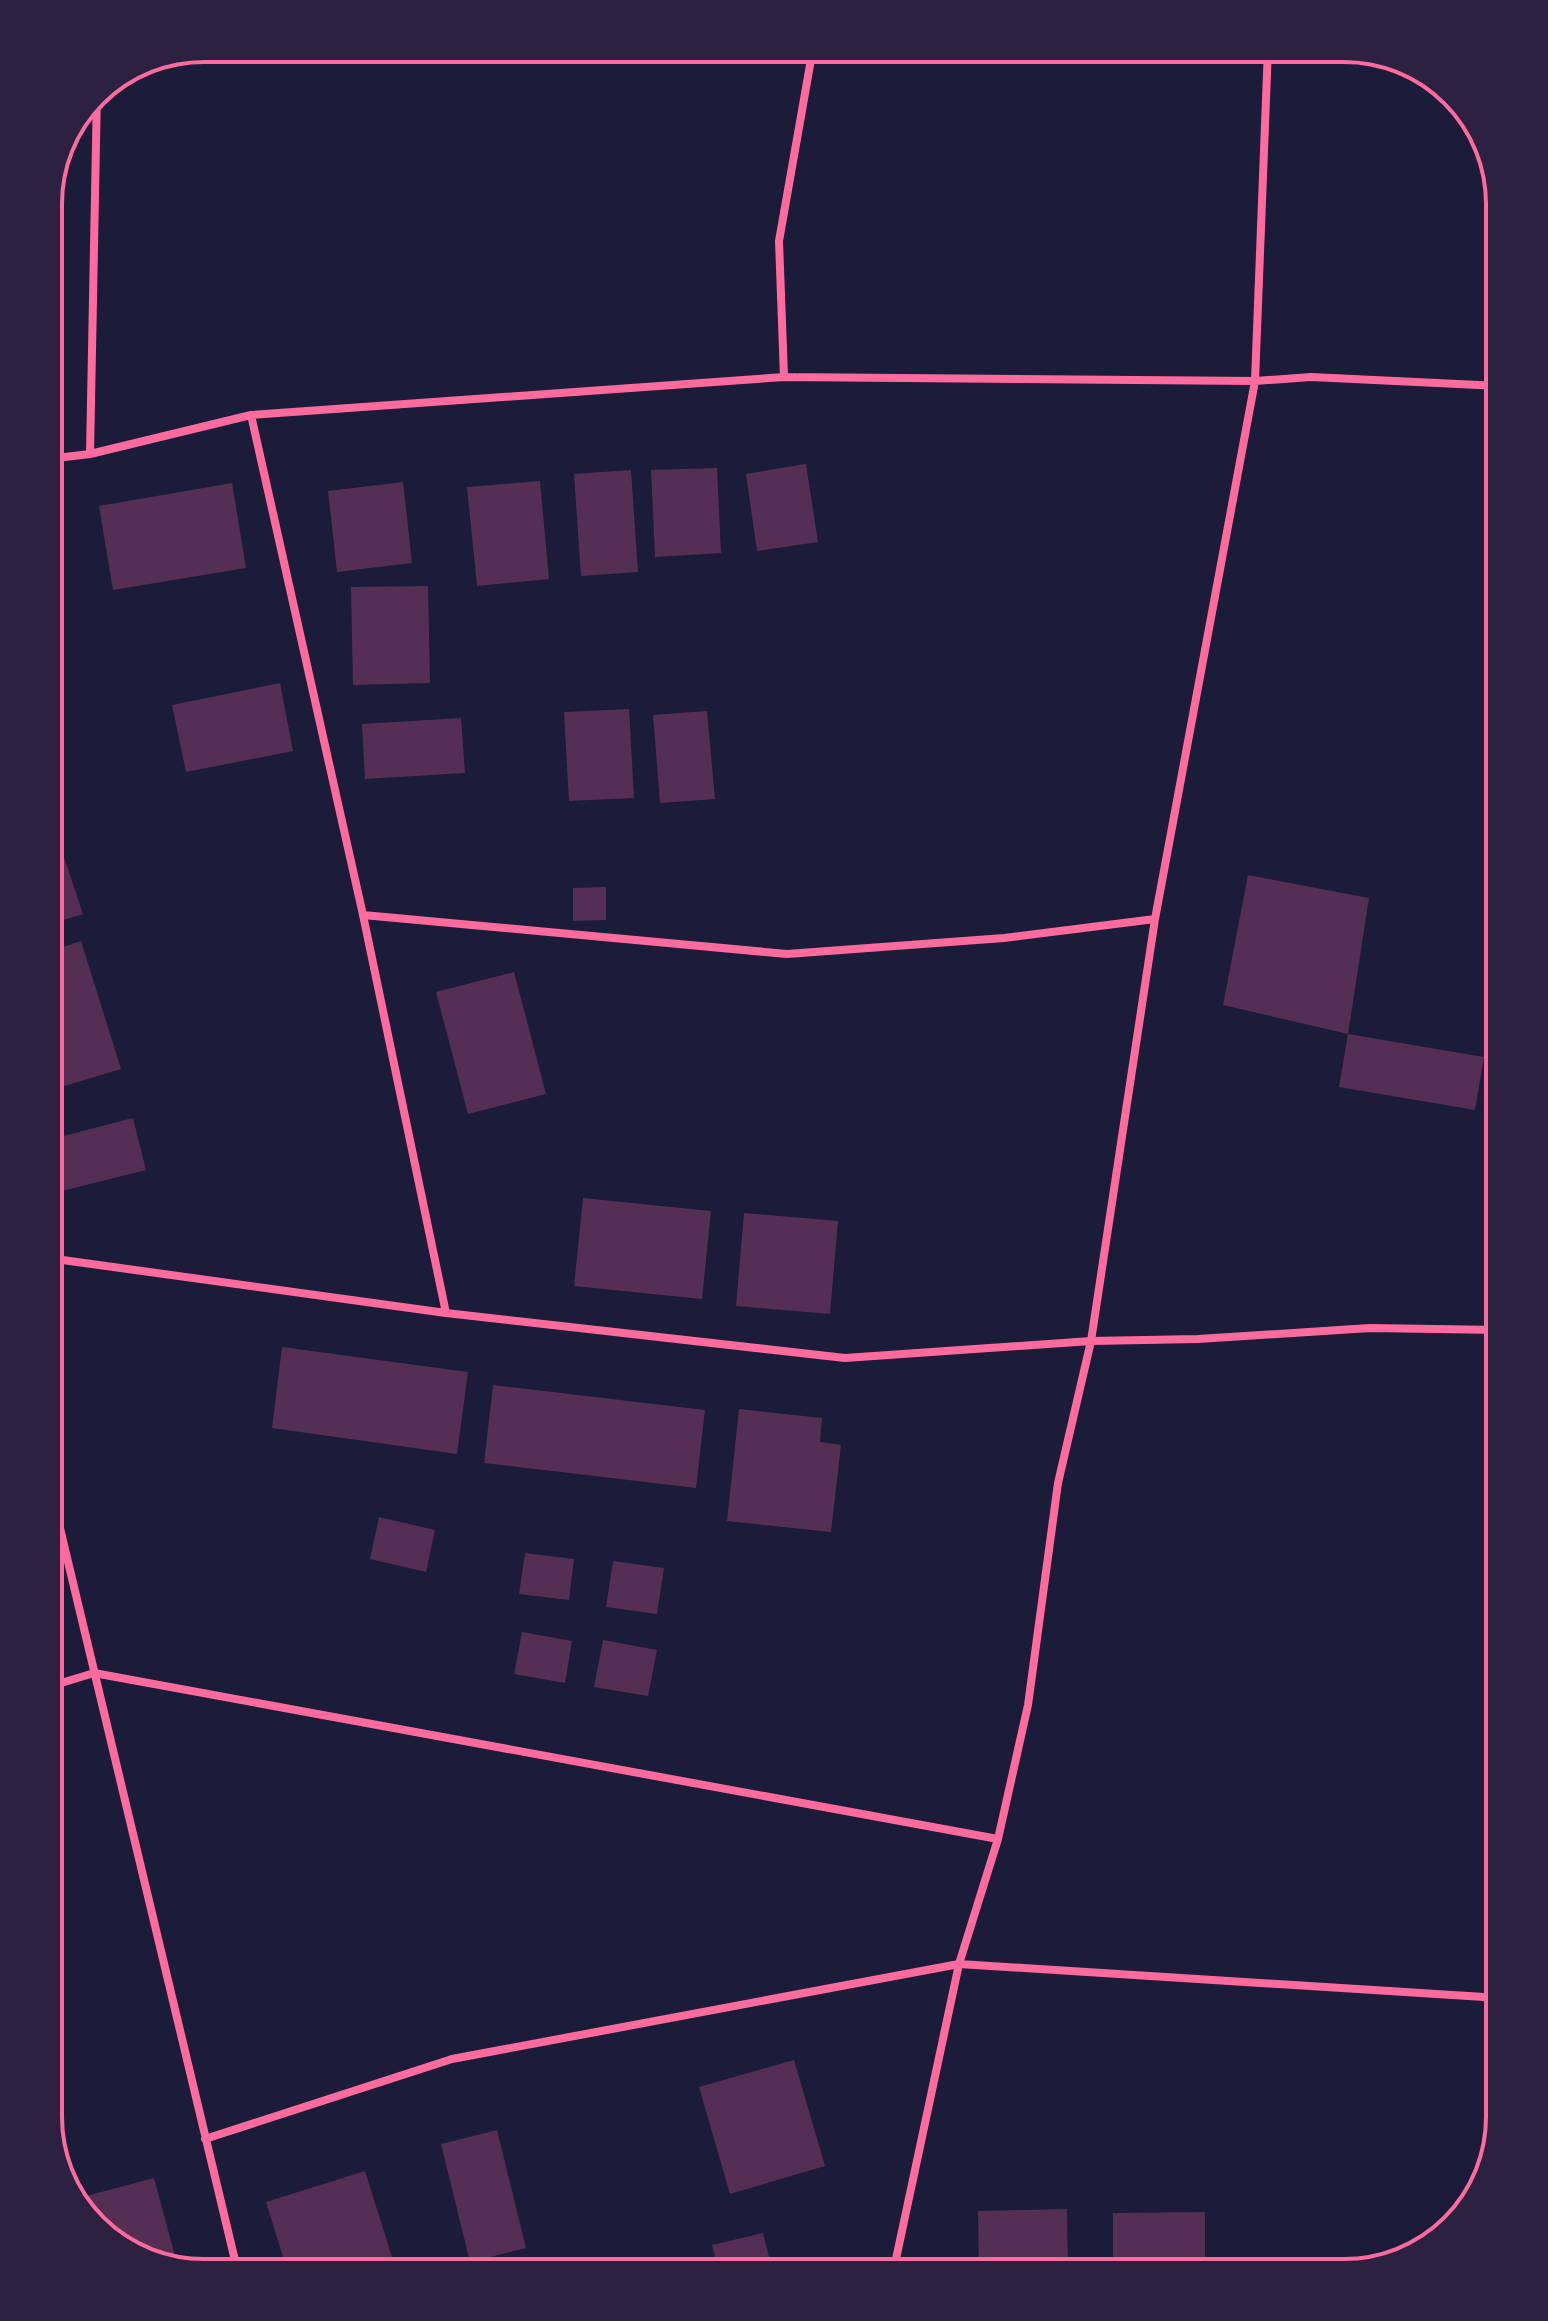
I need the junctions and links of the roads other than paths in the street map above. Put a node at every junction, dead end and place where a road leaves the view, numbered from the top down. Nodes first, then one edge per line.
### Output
1 (811, 62) edge
2 (1267, 62) edge
3 (97, 111) edge
4 (784, 377) junction
5 (1255, 381) junction
6 (1486, 385) edge
7 (251, 415) junction
8 (90, 454) junction
9 (62, 457) edge
10 (363, 915) junction
11 (1155, 919) junction
12 (62, 1260) edge
13 (446, 1313) junction
14 (1486, 1330) edge
15 (1091, 1341) junction
16 (62, 1537) edge
17 (94, 1673) junction
18 (62, 1683) edge
19 (998, 1839) junction
20 (959, 1964) junction
21 (1486, 1997) edge
22 (205, 2139) junction
23 (235, 2259) edge
24 (896, 2259) edge

1 - 4 street
2 - 5 street
3 - 8 street
4 - 5 street
4 - 7 street
5 - 6 street
5 - 11 street
7 - 8 street
7 - 10 street
8 - 9 street
10 - 11 street
10 - 13 street
11 - 15 street
12 - 13 street
13 - 15 street
14 - 15 street
15 - 19 street
16 - 17 street
17 - 18 street
17 - 19 street
17 - 22 street
19 - 20 street
20 - 21 street
20 - 22 street
20 - 24 street
22 - 23 street

